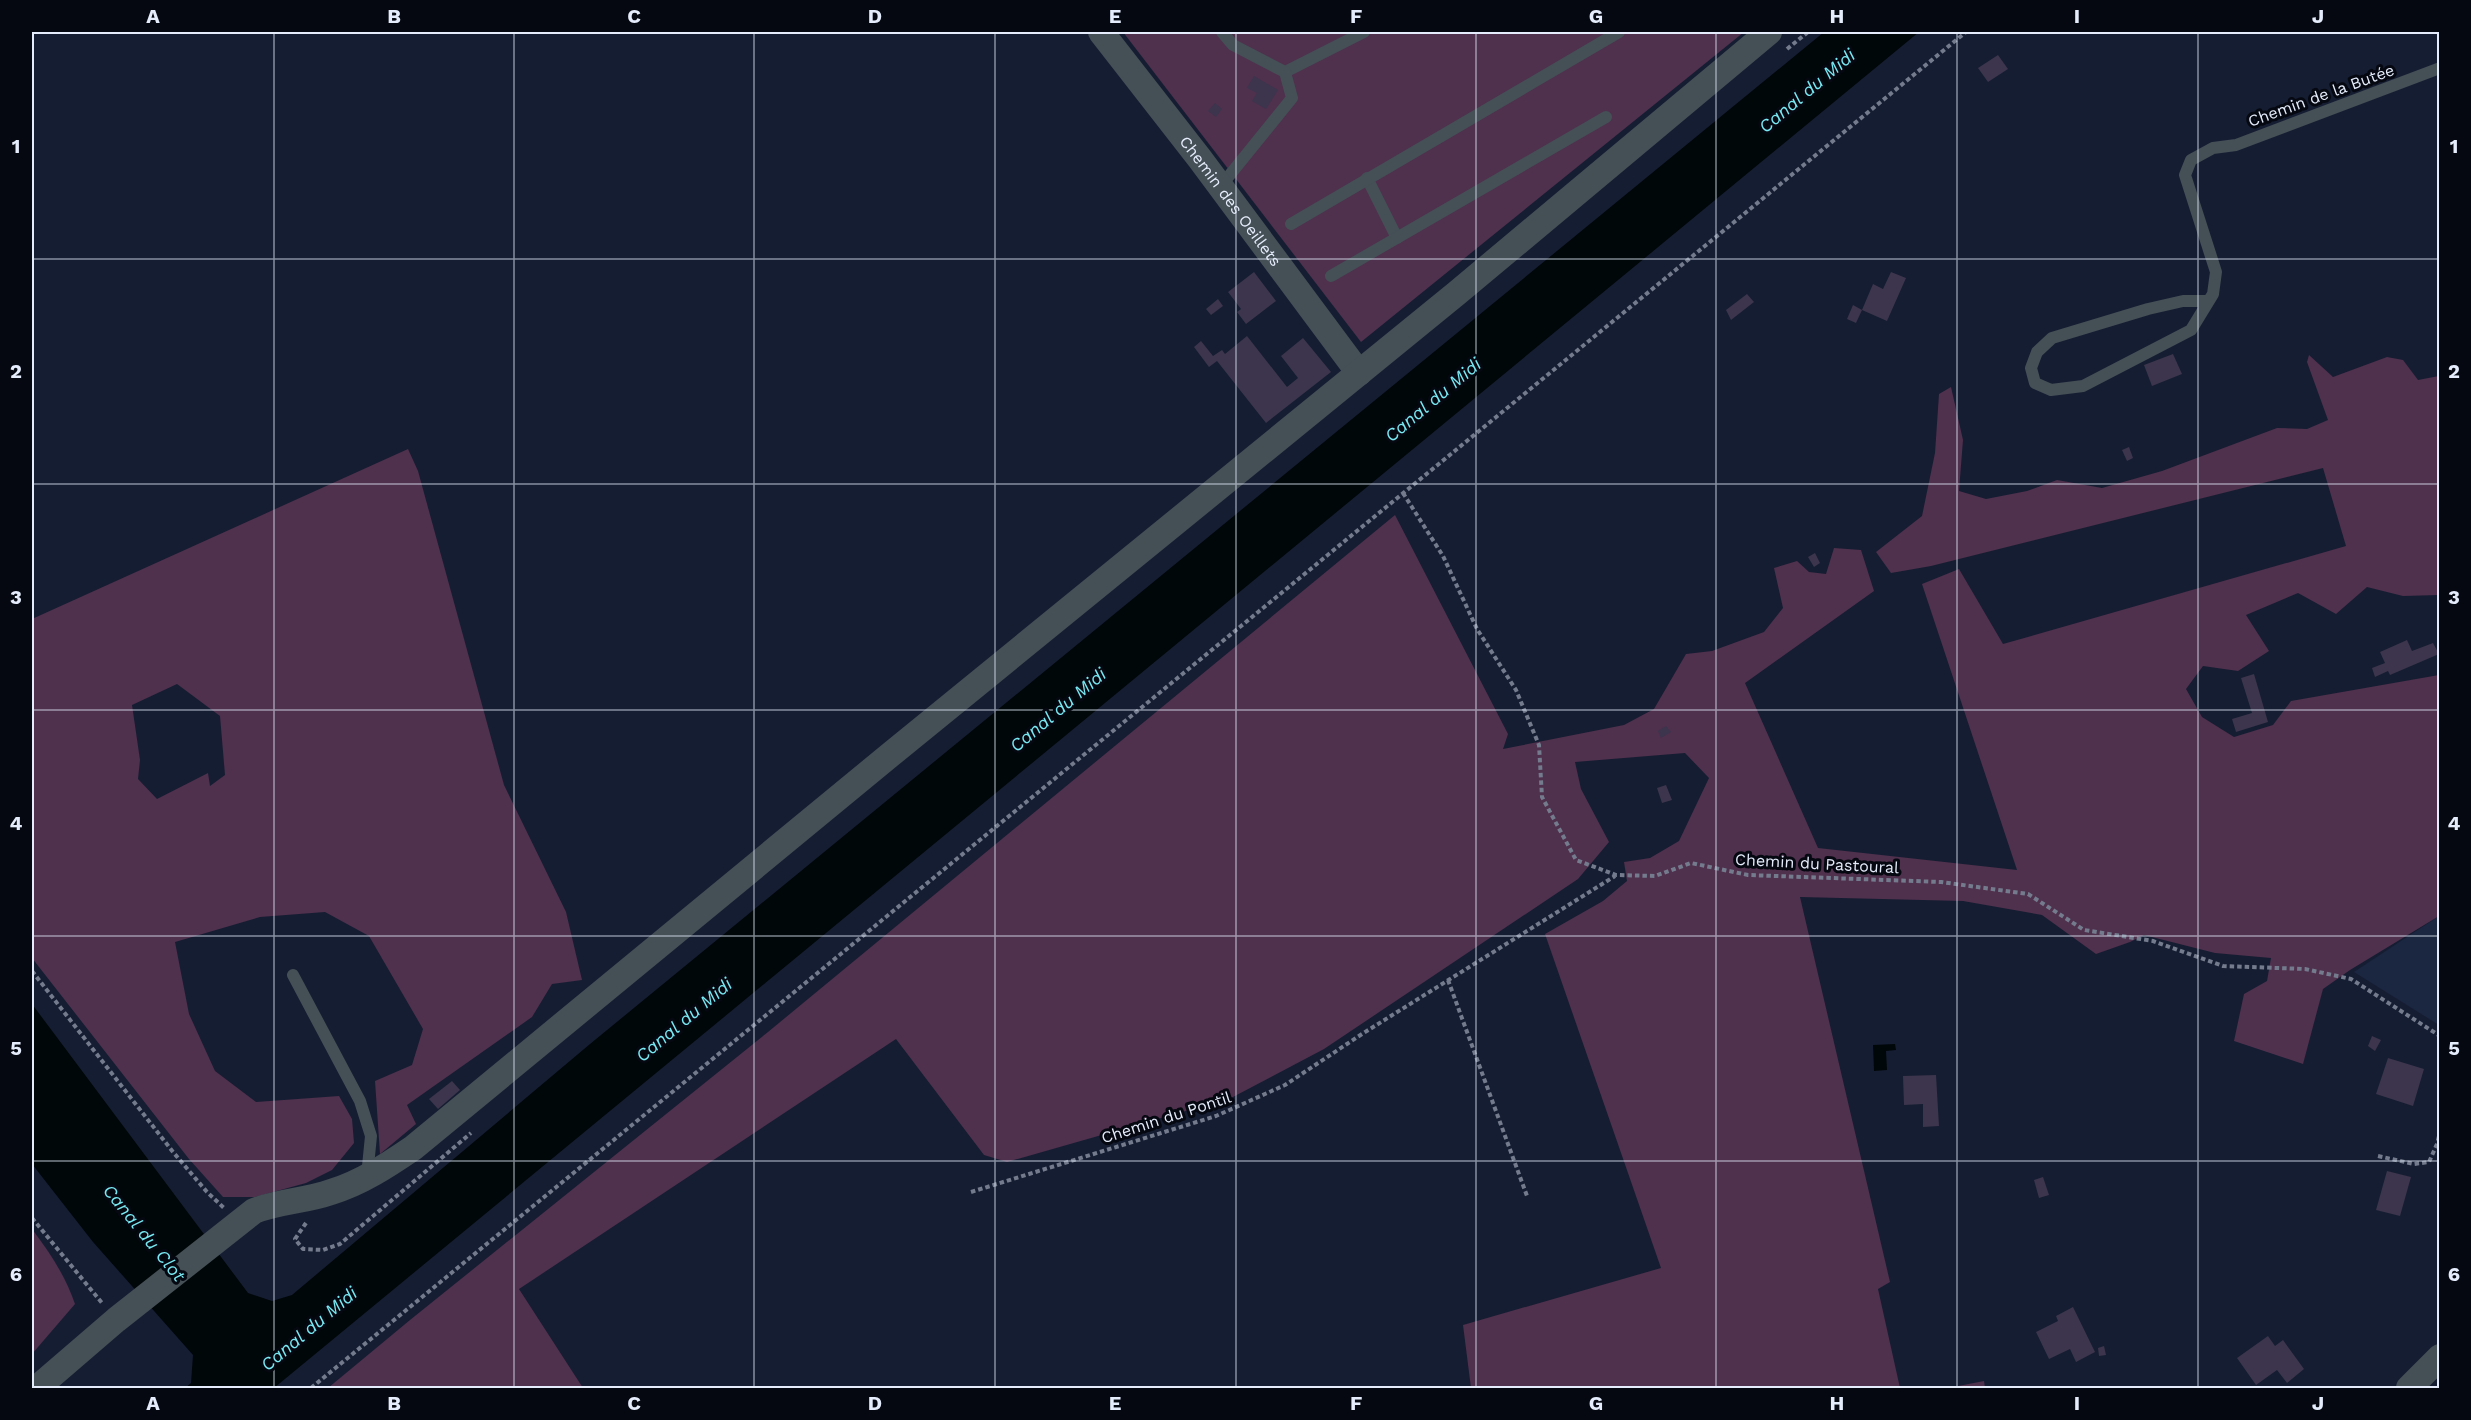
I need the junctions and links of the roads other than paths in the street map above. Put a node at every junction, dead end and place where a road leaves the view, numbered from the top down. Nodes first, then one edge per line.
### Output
1 (1101, 32) edge
2 (1222, 32) edge
3 (1364, 32) edge
4 (1769, 32) edge
5 (1614, 33) edge
6 (2439, 68) edge
7 (1285, 72) junction
8 (1606, 117) dead end
9 (1367, 178) junction
10 (1220, 187) junction
11 (1291, 224) dead end
12 (1397, 238) junction
13 (1331, 276) dead end
14 (2209, 302) junction
15 (1359, 373) junction
16 (293, 975) dead end
17 (367, 1176) junction
18 (2439, 1357) edge
19 (37, 1389) edge
20 (2409, 1389) edge

1 - 10 street, Chemin des Oeillets
2 - 7 lane
3 - 7 lane
4 - 15 street
5 - 9 lane
6 - 14 lane, Chemin de la Butée
7 - 10 lane
8 - 12 lane
9 - 11 lane
9 - 12 lane
10 - 15 street, Chemin des Oeillets
12 - 13 lane
14 - 14 lane
15 - 17 street
16 - 17 lane
17 - 19 street
18 - 20 street

